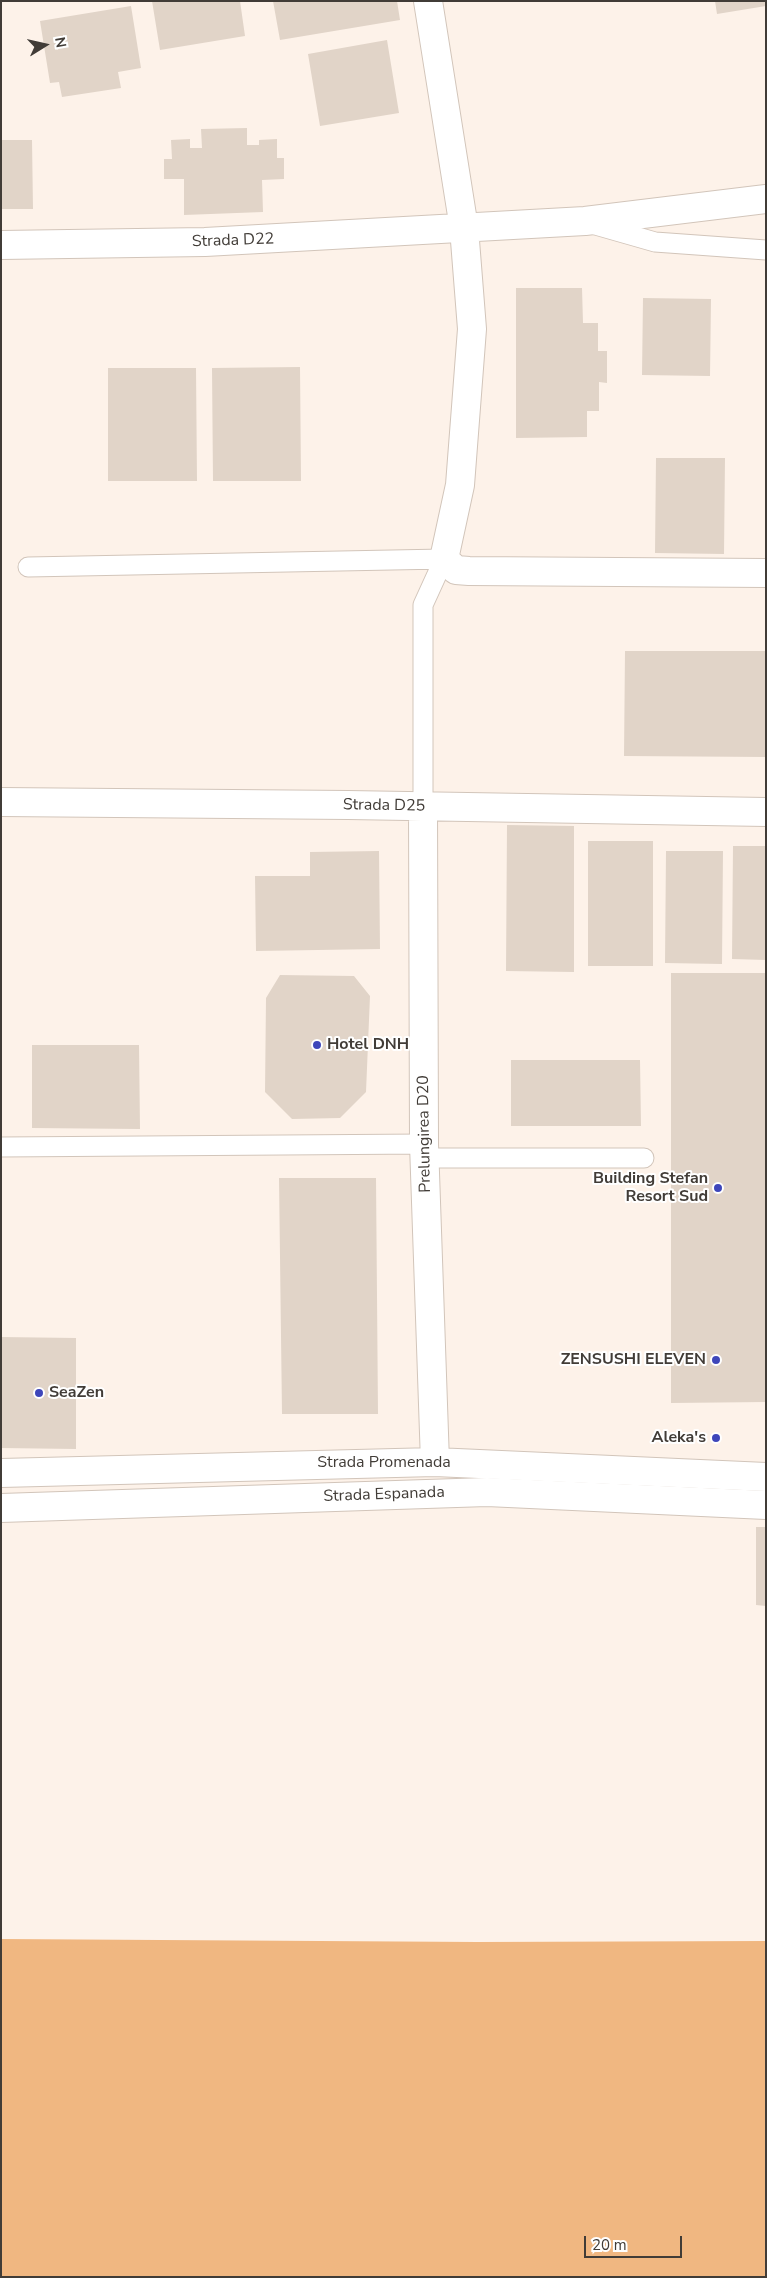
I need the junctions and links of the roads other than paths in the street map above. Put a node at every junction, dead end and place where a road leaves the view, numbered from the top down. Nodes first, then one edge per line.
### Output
1 (428, 1) edge
2 (766, 198) edge
3 (585, 222) junction
4 (464, 228) junction
5 (1, 245) edge
6 (766, 250) edge
7 (444, 559) junction
8 (28, 567) dead end
9 (766, 573) edge
10 (1, 802) edge
11 (423, 806) junction
12 (766, 812) edge
13 (1, 1147) edge
14 (424, 1151) junction
15 (644, 1158) dead end
16 (435, 1462) junction
17 (1, 1473) edge
18 (766, 1477) edge
19 (766, 1505) edge
20 (1, 1508) edge

1 - 4 street
2 - 3 street, Strada D22
3 - 4 street, Strada D22
3 - 6 lane
4 - 5 street, Strada D22
4 - 7 street
7 - 8 lane
7 - 9 street
7 - 11 lane
10 - 11 street, Strada D25
11 - 12 street, Strada D25
11 - 14 street, Prelungirea D20
13 - 14 lane
14 - 15 lane
14 - 16 street, Prelungirea D20
16 - 17 street, Strada Promenada
16 - 18 street, Strada Promenada
19 - 20 street, Strada Espanada

